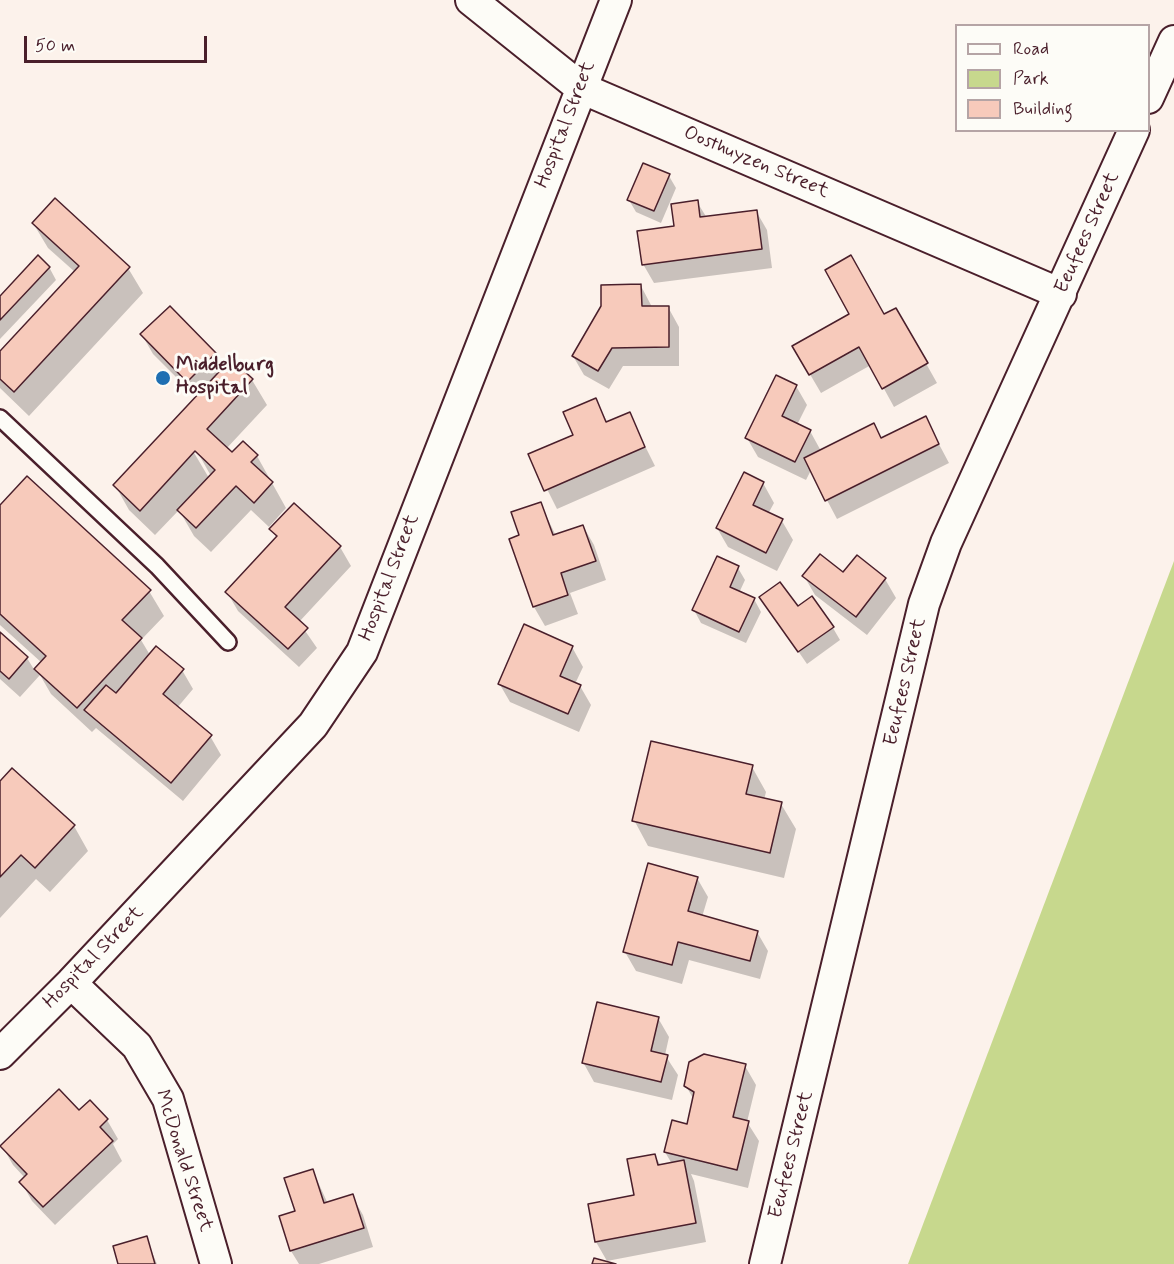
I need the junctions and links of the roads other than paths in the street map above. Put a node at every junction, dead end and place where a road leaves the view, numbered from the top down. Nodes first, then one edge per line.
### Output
1 (471, 0) edge
2 (616, 0) edge
3 (1174, 41) edge
4 (581, 88) junction
5 (1150, 96) edge
6 (1133, 132) edge
7 (1060, 294) junction
8 (0, 418) edge
9 (228, 642) dead end
10 (71, 983) junction
11 (0, 1054) edge
12 (216, 1264) edge
13 (765, 1264) edge

1 - 4 street, Oosthuyzen Street
2 - 4 street, Hospital Street
3 - 5 street
4 - 7 street, Oosthuyzen Street
4 - 10 street, Hospital Street
6 - 7 street, Eeufees Street
7 - 13 street, Eeufees Street
8 - 9 lane
10 - 11 street, Hospital Street
10 - 12 street, McDonald Street

